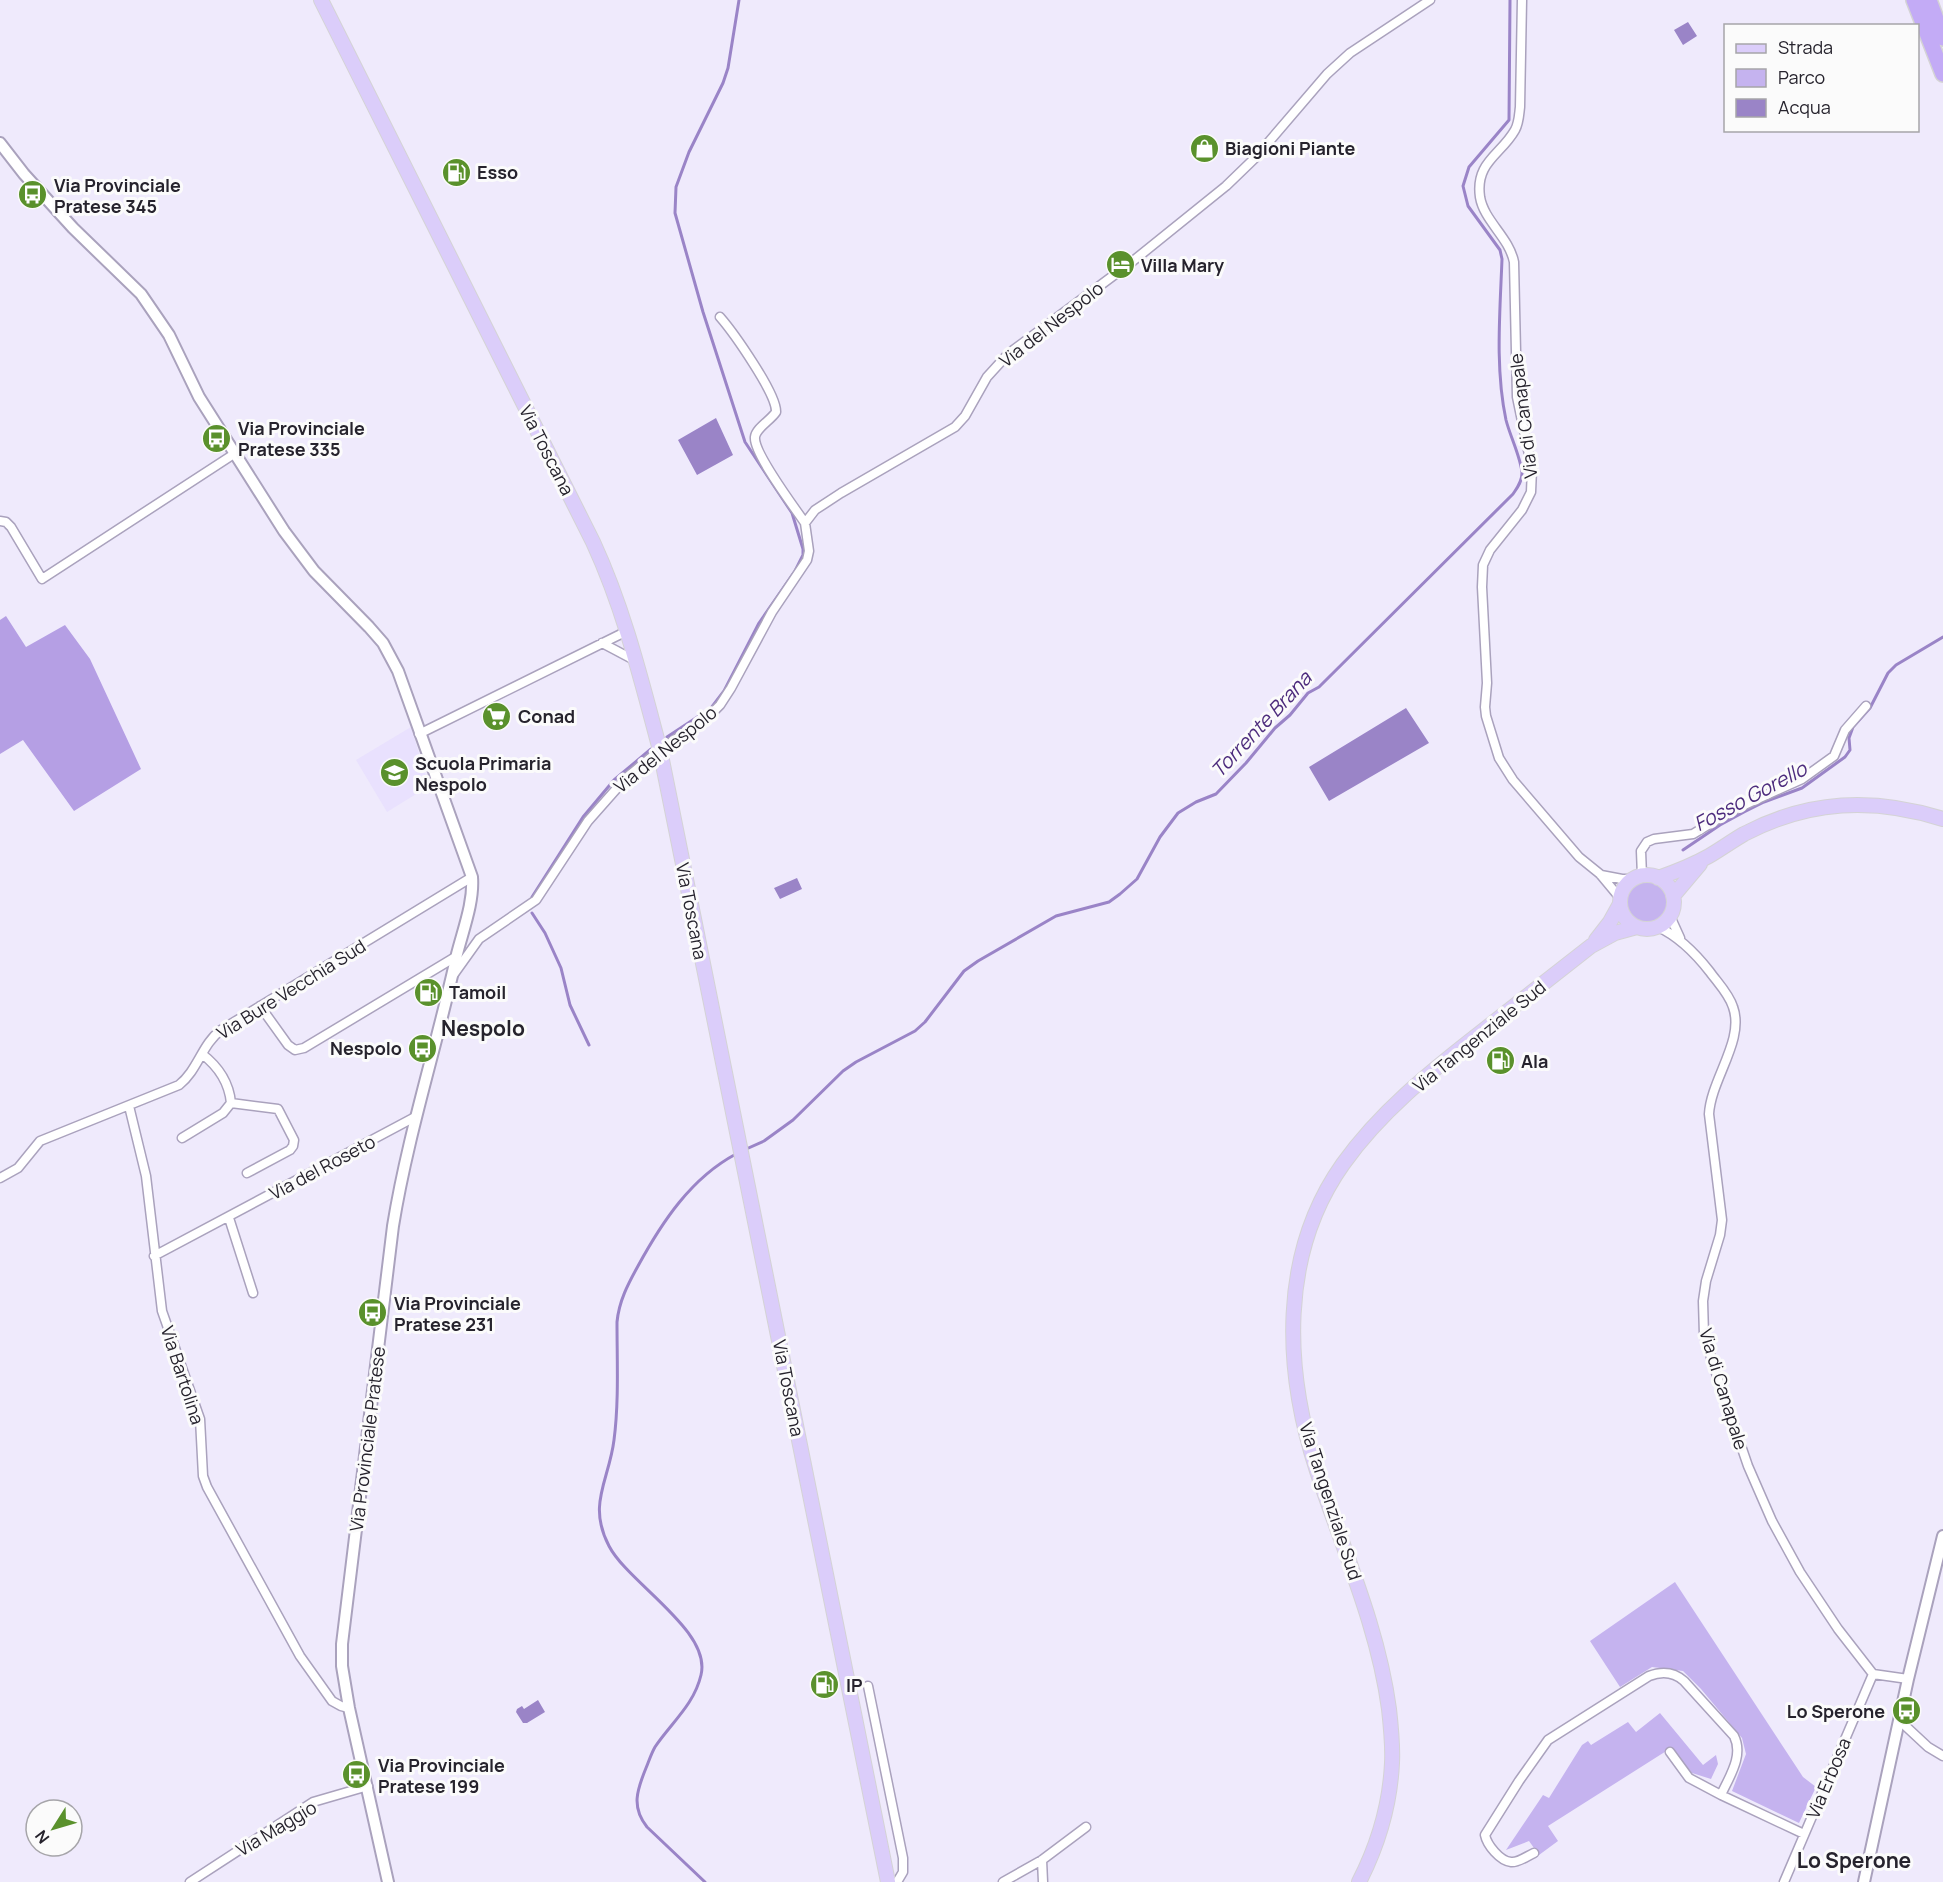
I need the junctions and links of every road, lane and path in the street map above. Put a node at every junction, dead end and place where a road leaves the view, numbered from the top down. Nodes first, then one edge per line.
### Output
1 (321, 0) edge
2 (1430, 0) edge
3 (1522, 0) edge
4 (1914, 0) edge
5 (1929, 0) edge
6 (1943, 38) edge
7 (1943, 74) edge
8 (0, 143) edge
9 (720, 317) dead end
10 (234, 454) junction
11 (0, 521) edge
12 (806, 523) junction
13 (627, 631) junction
14 (602, 644) junction
15 (637, 661) junction
16 (1866, 706) dead end
17 (419, 734) junction
18 (660, 750) junction
19 (1943, 819) edge
20 (1708, 856) junction
21 (1600, 874) junction
22 (472, 877) junction
23 (1638, 877) junction
24 (1658, 878) junction
25 (1673, 896) junction
26 (1620, 901) junction
27 (1671, 916) junction
28 (1637, 927) junction
29 (1658, 927) junction
30 (1682, 941) junction
31 (1590, 946) junction
32 (457, 956) junction
33 (453, 974) junction
34 (260, 1006) junction
35 (202, 1054) junction
36 (231, 1102) junction
37 (129, 1106) junction
38 (415, 1117) junction
39 (182, 1138) dead end
40 (247, 1173) dead end
41 (0, 1178) edge
42 (229, 1218) junction
43 (154, 1256) junction
44 (253, 1293) dead end
45 (1943, 1536) edge
46 (1873, 1674) junction
47 (1908, 1679) junction
48 (868, 1686) dead end
49 (349, 1708) junction
50 (1899, 1720) junction
51 (1670, 1752) dead end
52 (1943, 1756) edge
53 (368, 1786) junction
54 (1721, 1795) junction
55 (1086, 1827) dead end
56 (1804, 1834) junction
57 (1533, 1853) dead end
58 (1041, 1860) junction
59 (190, 1882) edge
60 (388, 1882) edge
61 (888, 1882) edge
62 (897, 1882) edge
63 (1003, 1882) edge
64 (1043, 1882) edge
65 (1359, 1882) edge
66 (1784, 1882) edge
67 (1864, 1882) edge

1 - 13 main road, Via Toscana
2 - 12 street, Via del Nespolo
3 - 21 street, Via di Canapale
4 - 7 highway
5 - 6 highway
8 - 10 street, Via Provinciale Pratese
9 - 12 street, Via del Nespolo
10 - 11 street
10 - 17 street, Via Provinciale Pratese
12 - 18 street, Via del Nespolo
13 - 14 street
13 - 15 main road, Via Toscana
14 - 15 street
14 - 17 street
15 - 18 main road, Via Toscana
16 - 23 street
17 - 22 street, Via Provinciale Pratese
18 - 33 street, Via del Nespolo
18 - 61 main road, Via Toscana
19 - 20 main road
20 - 24 main road
20 - 25 main road
21 - 23 street
21 - 26 street, Via di Canapale
22 - 32 street, Via Provinciale Pratese
22 - 34 street, Via Bure Vecchia Sud
23 - 24 main road
23 - 26 main road, Via Tangenziale Sud
24 - 25 main road
25 - 27 main road
26 - 28 main road
26 - 31 main road, Via Tangenziale Sud
27 - 29 main road
27 - 30 street
28 - 29 main road, Via Tangenziale Sud
28 - 31 main road, Via Tangenziale Sud
29 - 30 street, Via di Canapale
30 - 46 street, Via di Canapale
31 - 65 main road, Via Tangenziale Sud
32 - 33 street, Via Provinciale Pratese
32 - 34 street
33 - 38 street, Via Provinciale Pratese
34 - 35 street, Via Bure Vecchia Sud
35 - 36 street
35 - 37 street, Via Bure Vecchia Sud
36 - 39 street
36 - 40 street
37 - 41 street, Via Bure Vecchia Sud
37 - 43 street, Via Bartolina
38 - 42 street, Via del Roseto
38 - 49 street, Via Provinciale Pratese
42 - 43 street, Via del Roseto
42 - 44 street
43 - 49 street, Via Bartolina
45 - 47 street
46 - 47 street
46 - 56 street, Via Erbosa
47 - 50 street
48 - 62 street
49 - 53 street, Via Provinciale Pratese
50 - 52 street
50 - 67 street
51 - 54 street
53 - 59 street, Via Maggio
53 - 60 street, Via Provinciale Pratese
54 - 56 street
54 - 57 street
55 - 58 street
56 - 66 street, Via Erbosa
58 - 63 street
58 - 64 street

